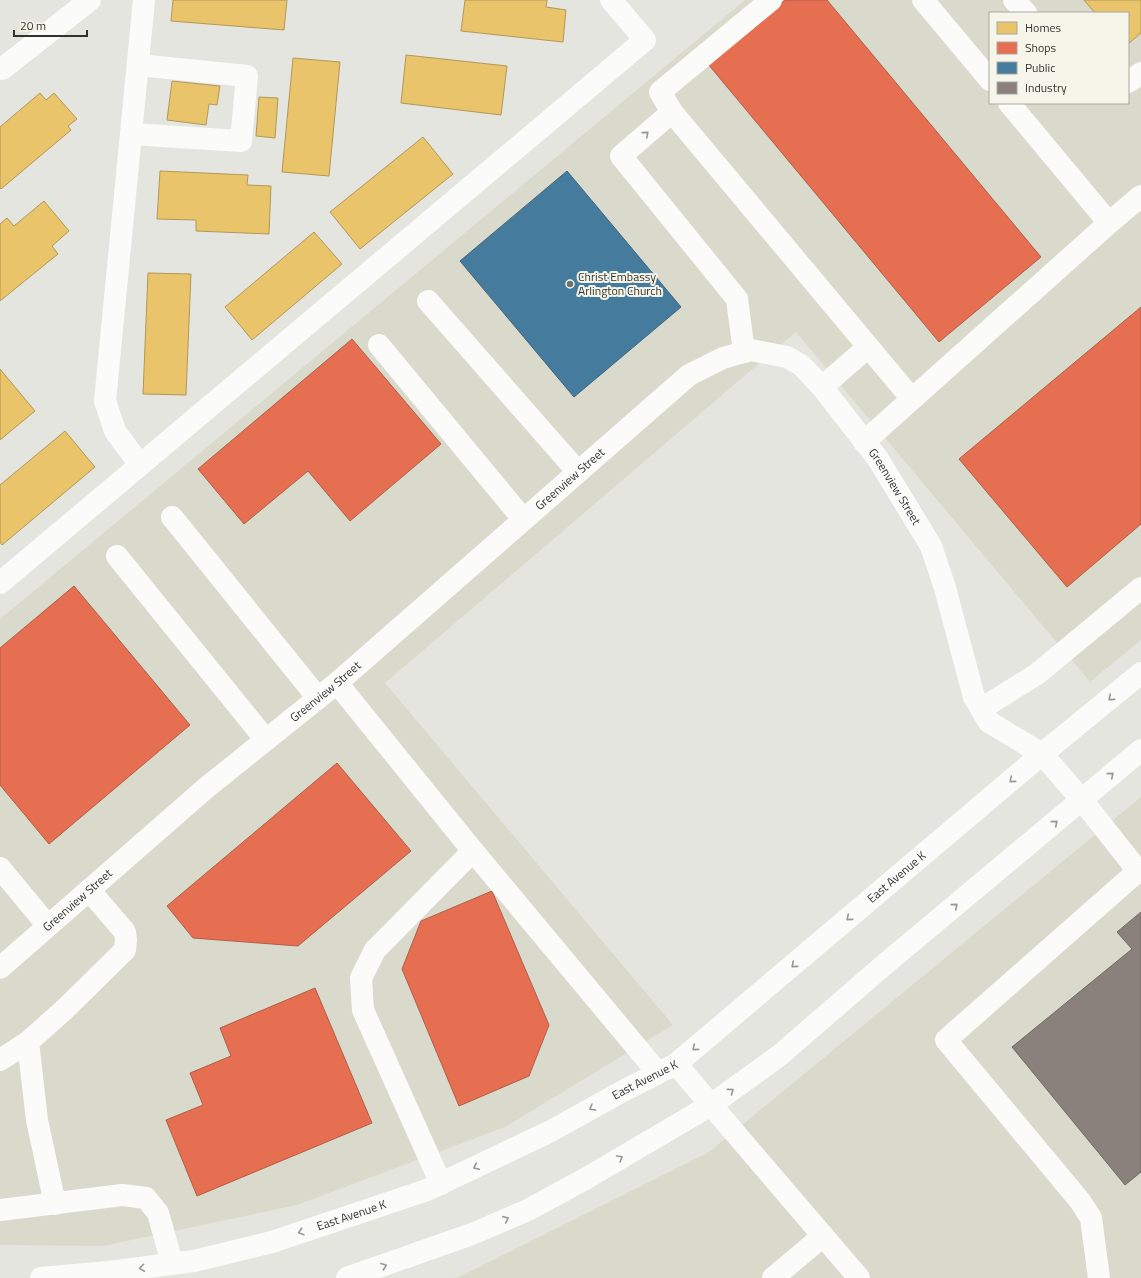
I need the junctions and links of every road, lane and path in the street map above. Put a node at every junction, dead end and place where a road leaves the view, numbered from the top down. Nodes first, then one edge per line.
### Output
1 (90, 0) edge
2 (144, 0) edge
3 (611, 0) edge
4 (771, 0) edge
5 (923, 0) edge
6 (1014, 0) edge
7 (1025, 12) edge
8 (138, 65) junction
9 (2, 69) dead end
10 (1141, 73) edge
11 (989, 79) edge
12 (1129, 81) edge
13 (1010, 104) edge
14 (672, 112) junction
15 (131, 134) junction
16 (1141, 196) edge
17 (1109, 223) junction
18 (428, 301) dead end
19 (379, 345) dead end
20 (868, 347) junction
21 (744, 352) junction
22 (822, 387) junction
23 (912, 399) junction
24 (864, 442) junction
25 (140, 465) junction
26 (578, 472) junction
27 (172, 517) dead end
28 (524, 519) junction
29 (117, 556) dead end
30 (2, 577) edge
31 (1141, 588) edge
32 (1141, 673) edge
33 (337, 683) junction
34 (318, 698) junction
35 (981, 709) junction
36 (266, 740) junction
37 (1141, 750) edge
38 (1042, 754) junction
39 (1082, 800) junction
40 (473, 851) junction
41 (0, 868) edge
42 (89, 890) junction
43 (48, 926) junction
44 (0, 968) edge
45 (28, 1042) junction
46 (0, 1060) edge
47 (667, 1068) junction
48 (711, 1105) junction
49 (441, 1184) junction
50 (55, 1204) junction
51 (0, 1210) edge
52 (823, 1236) junction
53 (172, 1264) junction
54 (195, 1269) edge
55 (41, 1278) edge
56 (347, 1278) edge
57 (773, 1278) edge
58 (859, 1278) edge
59 (1100, 1278) edge

1 - 9 street
2 - 8 street
3 - 25 street
4 - 14 street
5 - 11 street
6 - 7 street
8 - 15 street
8 - 15 street
10 - 12 street
13 - 17 street
14 - 20 street
21 -> 14 street
15 - 25 street
16 - 17 street
17 - 23 street
18 - 26 street
19 - 28 street
20 - 22 street
20 - 23 street
21 - 22 street, Greenview Street
21 - 26 street, Greenview Street
22 - 24 street, Greenview Street
23 - 24 street
24 - 35 street, Greenview Street
25 - 30 street
26 - 28 street, Greenview Street
27 - 34 street
28 - 33 street, Greenview Street
29 - 36 street
31 - 35 street
32 -> 38 street, East Avenue K
33 - 34 street, Greenview Street
33 - 40 street
34 - 36 street, Greenview Street
35 - 38 street, Greenview Street
36 - 42 street, Greenview Street
39 -> 37 street
38 - 39 street, Greenview Street
38 -> 47 street, East Avenue K
48 -> 39 street
39 - 59 street, Greenview Street
40 - 47 street
40 - 49 street
41 - 43 street
42 - 43 street, Greenview Street
42 - 45 street
43 - 44 street, Greenview Street
45 - 46 street
45 - 50 street
47 - 48 street
47 -> 49 street, East Avenue K
48 - 52 street
56 -> 48 street
49 -> 54 street, East Avenue K
50 - 51 street
50 - 53 street
52 - 57 street
52 - 58 street
53 - 54 street, East Avenue K
53 -> 55 street, East Avenue K

